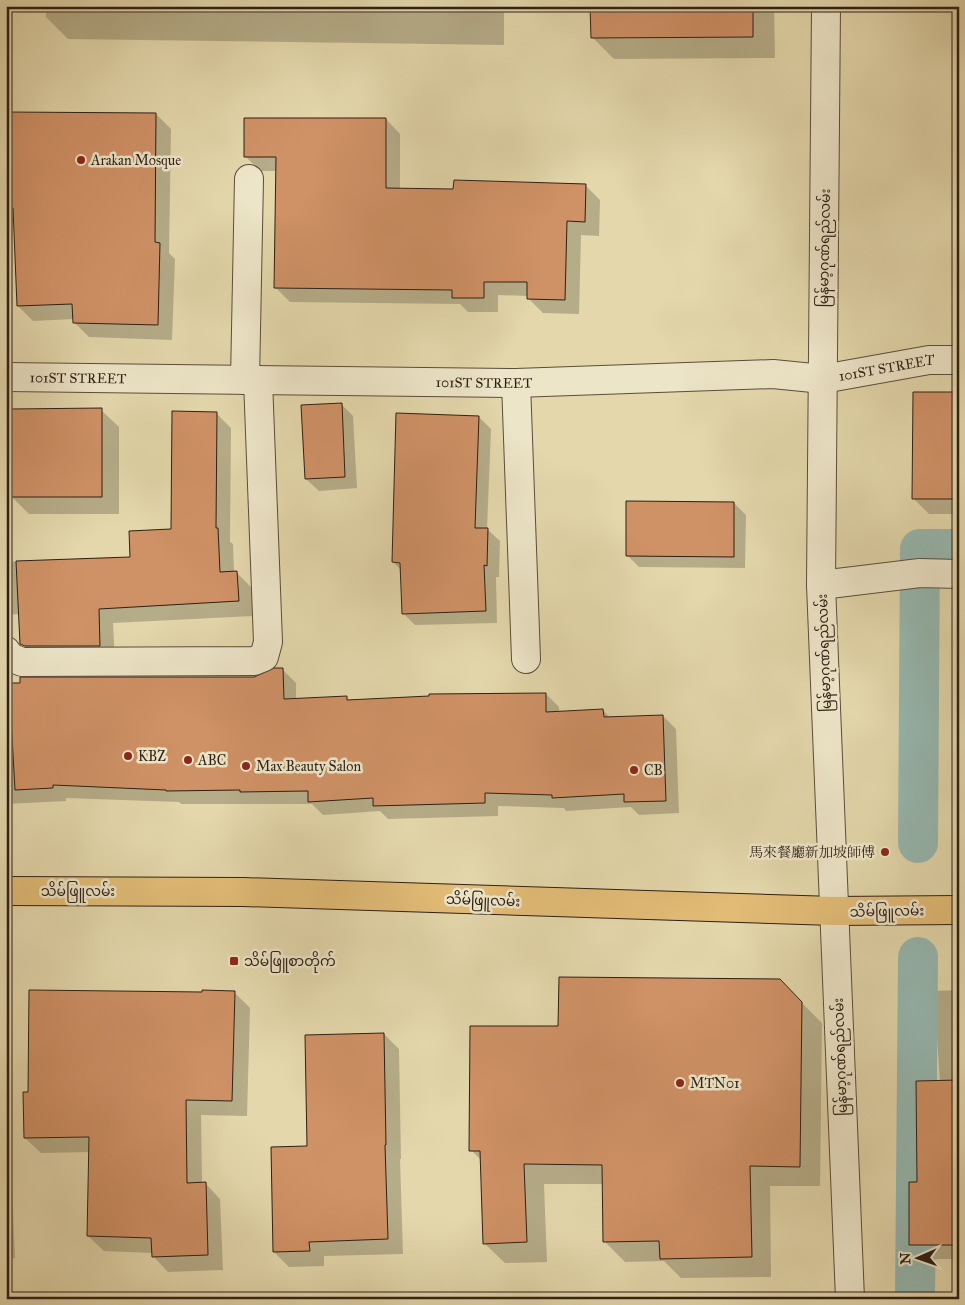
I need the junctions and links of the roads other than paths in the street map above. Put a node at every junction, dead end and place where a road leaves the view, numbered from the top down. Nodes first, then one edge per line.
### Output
1 (826, 6) edge
2 (249, 179) dead end
3 (959, 360) edge
4 (6, 377) edge
5 (823, 379) junction
6 (251, 380) junction
7 (516, 383) junction
8 (959, 574) edge
9 (821, 585) junction
10 (6, 651) edge
11 (526, 658) dead end
12 (6, 891) edge
13 (959, 910) edge
14 (834, 912) junction
15 (850, 1299) edge

1 - 5 street, မြန်မာ့ဂုဏ်ရည်လမ်း
2 - 6 street
3 - 5 street, 101ST STREET
4 - 6 street, 101ST STREET
5 - 7 street, 101ST STREET
5 - 9 street, မြန်မာ့ဂုဏ်ရည်လမ်း
6 - 7 street, 101ST STREET
6 - 10 street
7 - 11 street
8 - 9 street
9 - 14 street, မြန်မာ့ဂုဏ်ရည်လမ်း
12 - 14 main road, သိမ်ဖြူလမ်း
13 - 14 main road, သိမ်ဖြူလမ်း
14 - 15 street, မြန်မာ့ဂုဏ်ရည်လမ်း

